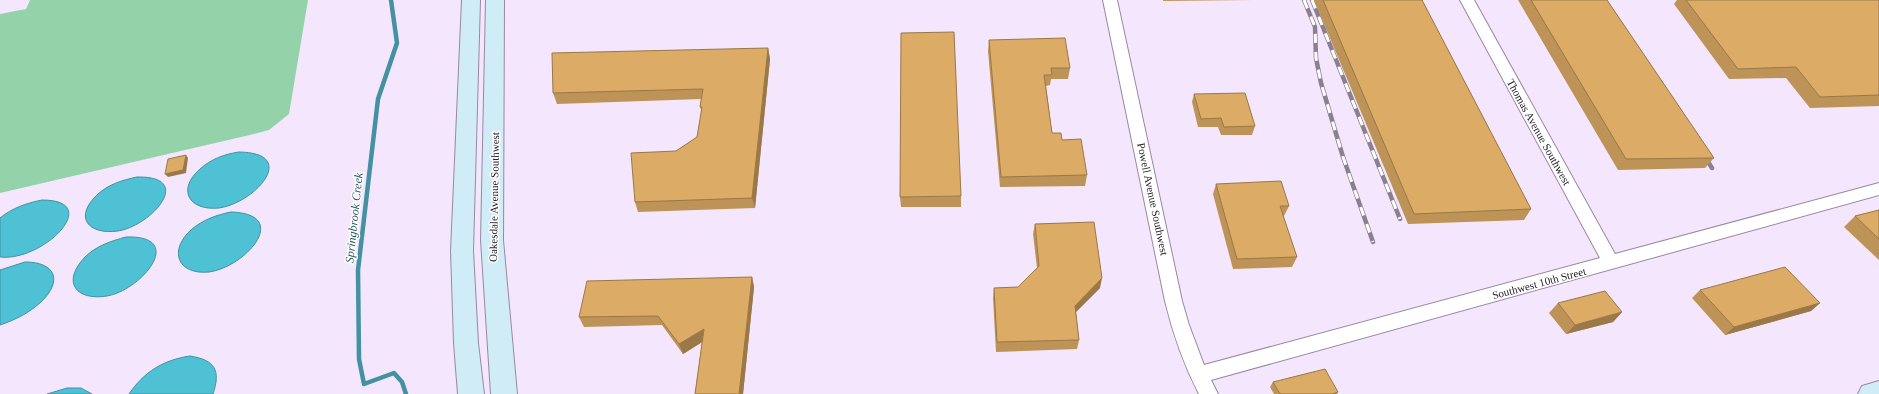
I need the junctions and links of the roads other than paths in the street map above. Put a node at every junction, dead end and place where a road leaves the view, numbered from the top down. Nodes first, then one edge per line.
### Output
1 (472, 0) edge
2 (481, 0) edge
3 (495, 0) edge
4 (1110, 0) edge
5 (1467, 0) edge
6 (495, 43) junction
7 (1879, 189) edge
8 (492, 240) junction
9 (1611, 263) junction
10 (1198, 375) junction
11 (1879, 392) edge
12 (471, 394) edge
13 (477, 394) edge
14 (504, 394) edge
15 (1209, 394) edge
16 (1871, 394) edge

1 - 12 street
2 - 6 street
3 - 6 street, Oakesdale Avenue Southwest
4 - 10 street, Powell Avenue Southwest
5 - 9 street, Thomas Avenue Southwest
6 - 8 street, Oakesdale Avenue Southwest
7 - 9 street, Southwest 10th Street
8 - 13 street
8 - 14 street, Oakesdale Avenue Southwest
9 - 10 street, Southwest 10th Street
10 - 15 street, Powell Avenue Southwest
11 - 16 street

